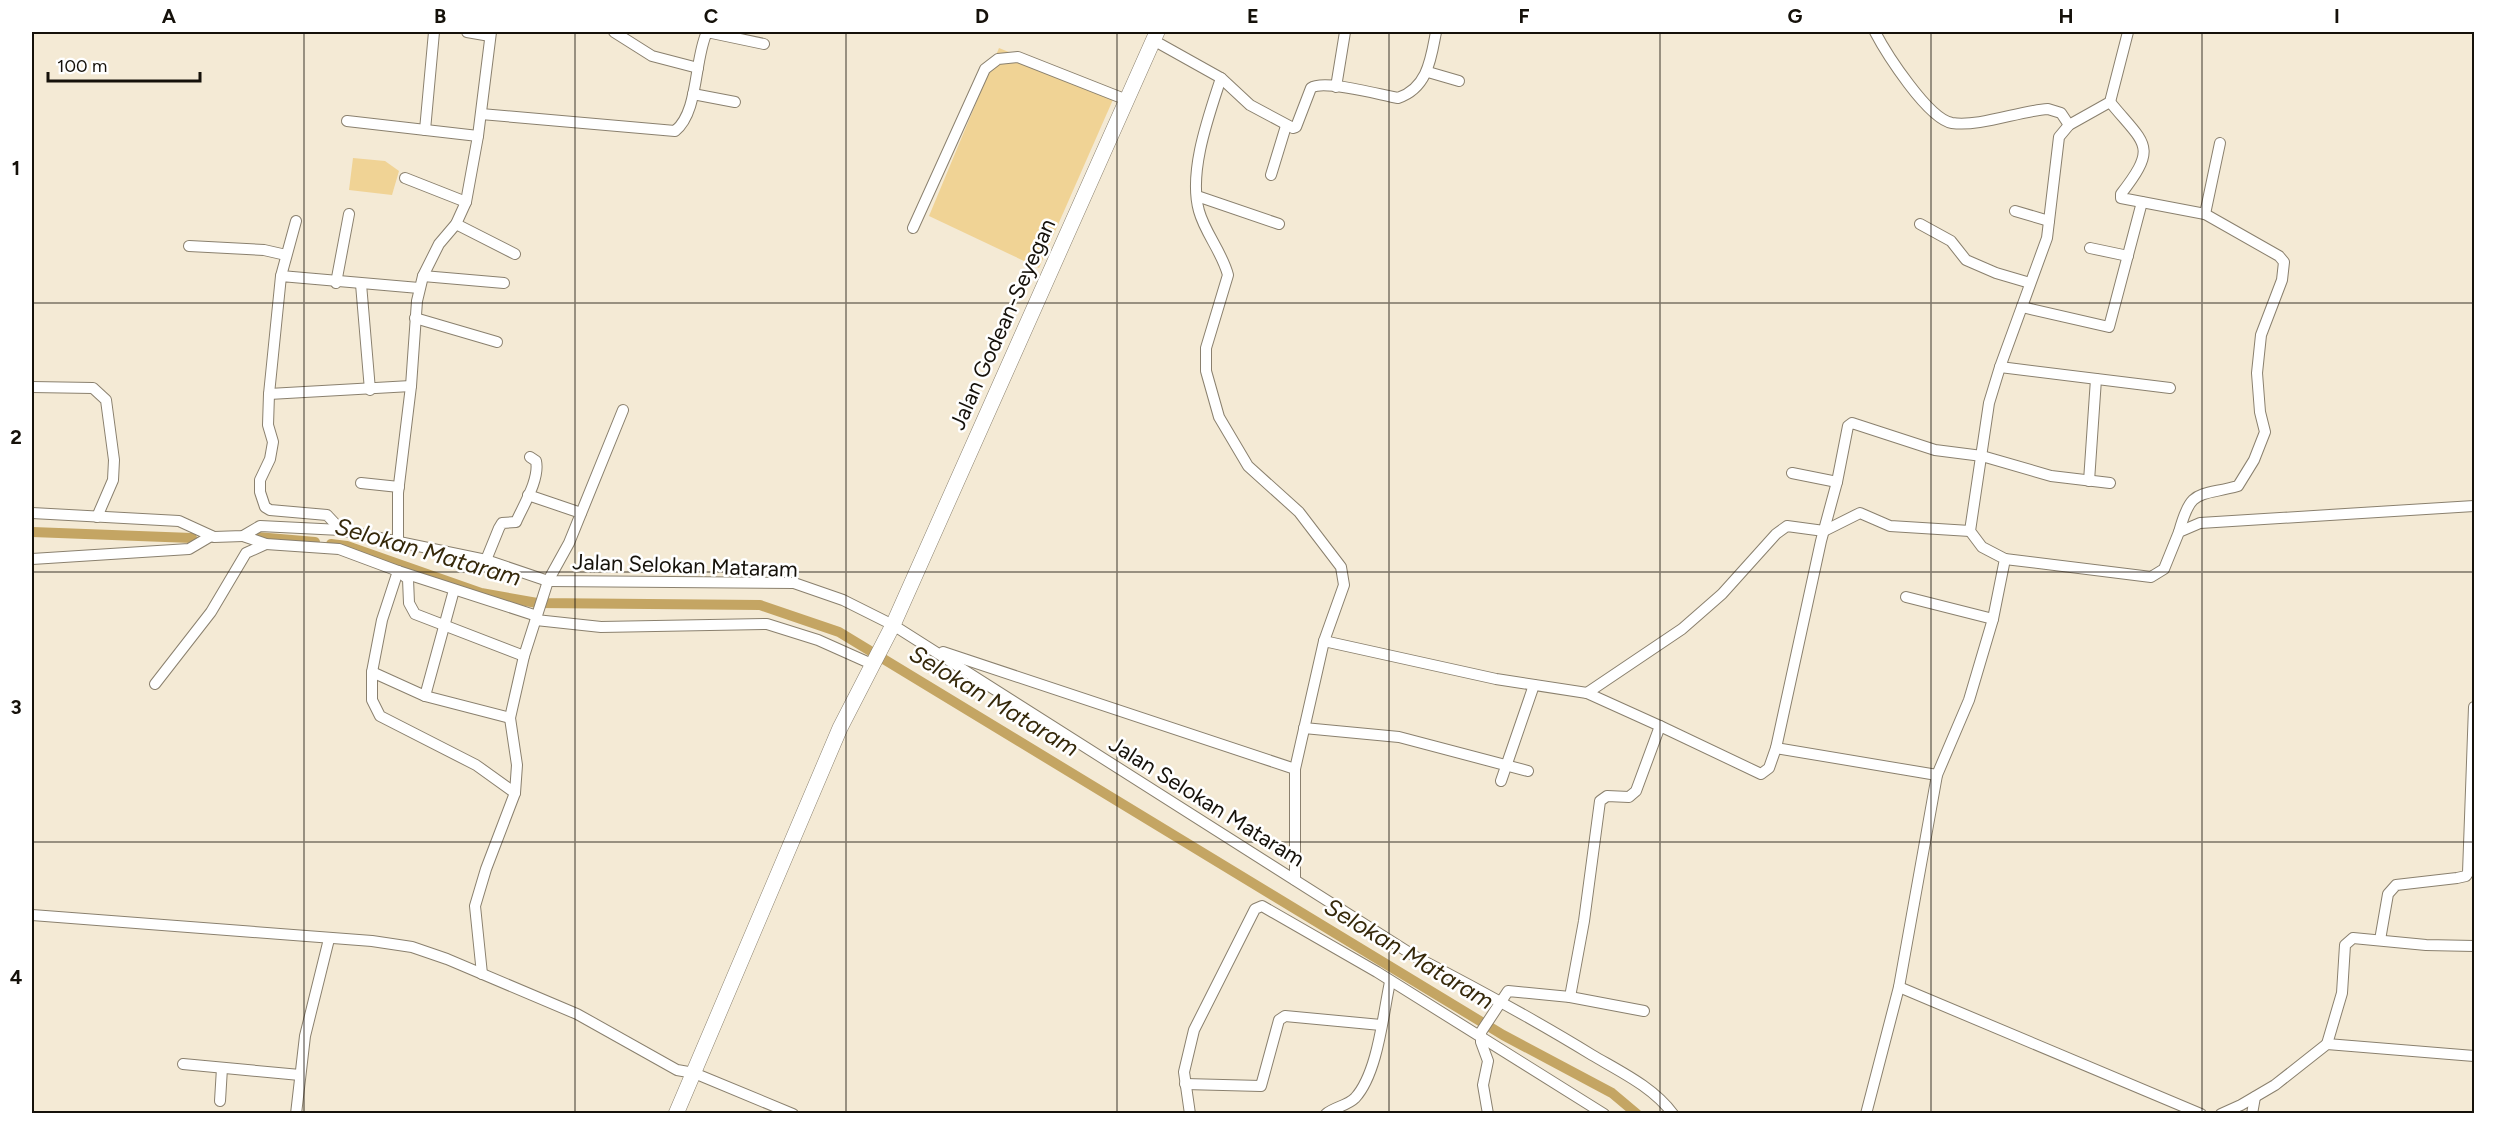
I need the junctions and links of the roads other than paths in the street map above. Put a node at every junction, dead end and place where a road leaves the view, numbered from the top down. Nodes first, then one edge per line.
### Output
1 (434, 32) edge
2 (467, 32) edge
3 (614, 32) edge
4 (707, 32) edge
5 (1345, 32) edge
6 (1436, 32) edge
7 (1875, 32) edge
8 (2128, 32) edge
9 (490, 34) edge
10 (1155, 35) edge
11 (764, 44) dead end
12 (698, 68) junction
13 (1428, 72) junction
14 (1221, 78) junction
15 (1460, 81) dead end
16 (1336, 87) junction
17 (693, 94) junction
18 (1126, 100) junction
19 (735, 102) dead end
20 (2110, 102) junction
21 (481, 114) junction
22 (347, 121) dead end
23 (2069, 125) junction
24 (1286, 126) junction
25 (425, 130) junction
26 (478, 136) junction
27 (2220, 143) dead end
28 (1271, 175) dead end
29 (405, 178) dead end
30 (1197, 196) junction
31 (466, 202) junction
32 (2142, 202) junction
33 (2015, 211) dead end
34 (349, 214) dead end
35 (2205, 214) junction
36 (2049, 220) junction
37 (296, 221) dead end
38 (456, 224) junction
39 (1279, 224) dead end
40 (1920, 224) dead end
41 (913, 228) dead end
42 (189, 246) dead end
43 (2090, 248) dead end
44 (515, 254) dead end
45 (286, 255) junction
46 (2128, 255) junction
47 (280, 276) junction
48 (423, 276) junction
49 (336, 283) junction
50 (504, 283) dead end
51 (2030, 283) junction
52 (361, 284) junction
53 (419, 288) junction
54 (2022, 307) junction
55 (415, 318) junction
56 (497, 342) dead end
57 (2000, 367) junction
58 (2096, 379) junction
59 (411, 386) junction
60 (32, 387) edge
61 (2170, 388) dead end
62 (370, 390) junction
63 (269, 394) junction
64 (623, 410) dead end
65 (1982, 456) junction
66 (530, 457) dead end
67 (1792, 473) dead end
68 (2089, 481) junction
69 (1837, 482) junction
70 (361, 483) dead end
71 (2110, 483) dead end
72 (399, 487) junction
73 (528, 495) junction
74 (2475, 506) edge
75 (32, 513) edge
76 (581, 513) junction
77 (97, 517) junction
78 (341, 531) junction
79 (1824, 531) junction
80 (1970, 531) junction
81 (2178, 532) junction
82 (212, 536) junction
83 (241, 536) junction
84 (398, 540) junction
85 (266, 544) junction
86 (32, 559) edge
87 (486, 560) junction
88 (2006, 560) junction
89 (398, 571) junction
90 (548, 581) junction
91 (454, 590) junction
92 (1906, 597) dead end
93 (537, 616) junction
94 (1993, 619) junction
95 (445, 626) junction
96 (890, 630) junction
97 (1324, 640) junction
98 (928, 647) junction
99 (524, 656) junction
100 (875, 662) junction
101 (372, 672) junction
102 (155, 684) dead end
103 (1534, 685) junction
104 (1587, 693) junction
105 (425, 696) junction
106 (2475, 707) edge
107 (510, 718) junction
108 (1660, 726) junction
109 (1304, 728) junction
110 (1776, 748) junction
111 (1511, 765) junction
112 (1295, 770) junction
113 (1528, 771) dead end
114 (1937, 775) junction
115 (1500, 781) dead end
116 (515, 793) junction
117 (1295, 880) junction
118 (32, 915) edge
119 (328, 939) junction
120 (2380, 940) junction
121 (2475, 946) edge
122 (482, 974) junction
123 (1390, 981) junction
124 (1899, 987) junction
125 (1570, 997) junction
126 (1500, 1001) junction
127 (1644, 1011) dead end
128 (1381, 1025) junction
129 (1481, 1035) junction
130 (2327, 1044) junction
131 (2475, 1056) edge
132 (183, 1064) dead end
133 (222, 1068) junction
134 (694, 1073) junction
135 (300, 1076) junction
136 (1185, 1084) junction
137 (2255, 1097) junction
138 (220, 1101) dead end
139 (296, 1113) edge
140 (676, 1113) edge
141 (793, 1113) edge
142 (1190, 1113) edge
143 (1326, 1113) edge
144 (1488, 1113) edge
145 (1604, 1113) edge
146 (1673, 1113) edge
147 (1866, 1113) edge
148 (2201, 1113) edge
149 (2221, 1113) edge
150 (2252, 1113) edge

1 - 25 street
2 - 9 street
3 - 12 street
4 - 11 street
4 - 12 street
5 - 16 street
6 - 13 street
7 - 23 street
8 - 20 street
9 - 21 street
10 - 14 street
10 - 18 main road, Jalan Godean-Seyegan
12 - 17 street
13 - 15 street
13 - 16 street
14 - 24 street
14 - 30 street
16 - 24 street
17 - 19 street
17 - 21 street
18 - 41 street
18 - 96 main road, Jalan Godean-Seyegan
20 - 23 street
20 - 32 street
21 - 26 street
22 - 25 street
23 - 36 street
24 - 28 street
25 - 26 street
26 - 31 street
27 - 35 street
29 - 31 street
30 - 39 street
30 - 97 street
31 - 38 street
32 - 35 street
32 - 46 street
33 - 36 street
34 - 49 street
35 - 81 street
36 - 51 street
37 - 45 street
38 - 44 street
38 - 48 street
40 - 51 street
42 - 45 street
43 - 46 street
45 - 47 street
46 - 54 street
47 - 49 street
47 - 63 street
48 - 50 street
48 - 53 street
49 - 52 street
51 - 54 street
52 - 53 street
52 - 62 street
53 - 55 street
54 - 57 street
55 - 56 street
55 - 59 street
57 - 58 street
57 - 65 street
58 - 61 street
58 - 68 street
59 - 62 street
59 - 72 street
60 - 77 street
62 - 63 street
63 - 78 street
64 - 76 street
65 - 68 street
65 - 69 street
65 - 80 street
66 - 73 street
67 - 69 street
68 - 71 street
69 - 79 street
70 - 72 street
72 - 84 street
73 - 76 street
73 - 87 street
74 - 81 street
75 - 77 street
76 - 90 street
77 - 82 street
78 - 83 street, Jalan Selokan Mataram
78 - 84 street, Jalan Selokan Mataram
79 - 80 street
79 - 104 street
79 - 110 street
80 - 88 street
81 - 88 street
82 - 83 street
82 - 86 street
83 - 85 street
84 - 87 street, Jalan Selokan Mataram
85 - 89 street
85 - 102 street
87 - 90 street, Jalan Selokan Mataram
88 - 94 street
89 - 91 street
89 - 95 street
89 - 101 street
90 - 93 street
90 - 96 street, Jalan Selokan Mataram
91 - 93 street
91 - 95 street
92 - 94 street
93 - 99 street
93 - 100 street
94 - 114 street
95 - 99 street
95 - 105 street
96 - 98 street, Jalan Selokan Mataram
96 - 100 main road, Jalan Godean-Seyegan
97 - 103 street
97 - 109 street
98 - 112 street
98 - 117 street, Jalan Selokan Mataram
99 - 107 street
100 - 134 main road, Jalan Godean-Seyegan
101 - 105 street
101 - 116 street
103 - 104 street
103 - 111 street
104 - 108 street
105 - 107 street
106 - 120 street
107 - 116 street
108 - 110 street
108 - 125 street
109 - 111 street
109 - 112 street
110 - 114 street
111 - 113 street
111 - 115 street
112 - 117 street
114 - 124 street
116 - 122 street
117 - 126 street, Jalan Selokan Mataram
118 - 119 street
119 - 122 street
119 - 135 street
120 - 121 street
120 - 130 street
122 - 134 street
123 - 128 street
123 - 129 street
123 - 136 street
124 - 147 street
124 - 148 street
125 - 126 street
125 - 127 street
126 - 129 street
126 - 146 street, Jalan Selokan Mataram
128 - 136 street
128 - 143 street
129 - 144 street
129 - 145 street
130 - 131 street
130 - 137 street
132 - 133 street
133 - 135 street
133 - 138 street
134 - 140 main road, Jalan Godean-Seyegan
134 - 141 street
135 - 139 street
136 - 142 street
137 - 149 street
137 - 150 street

